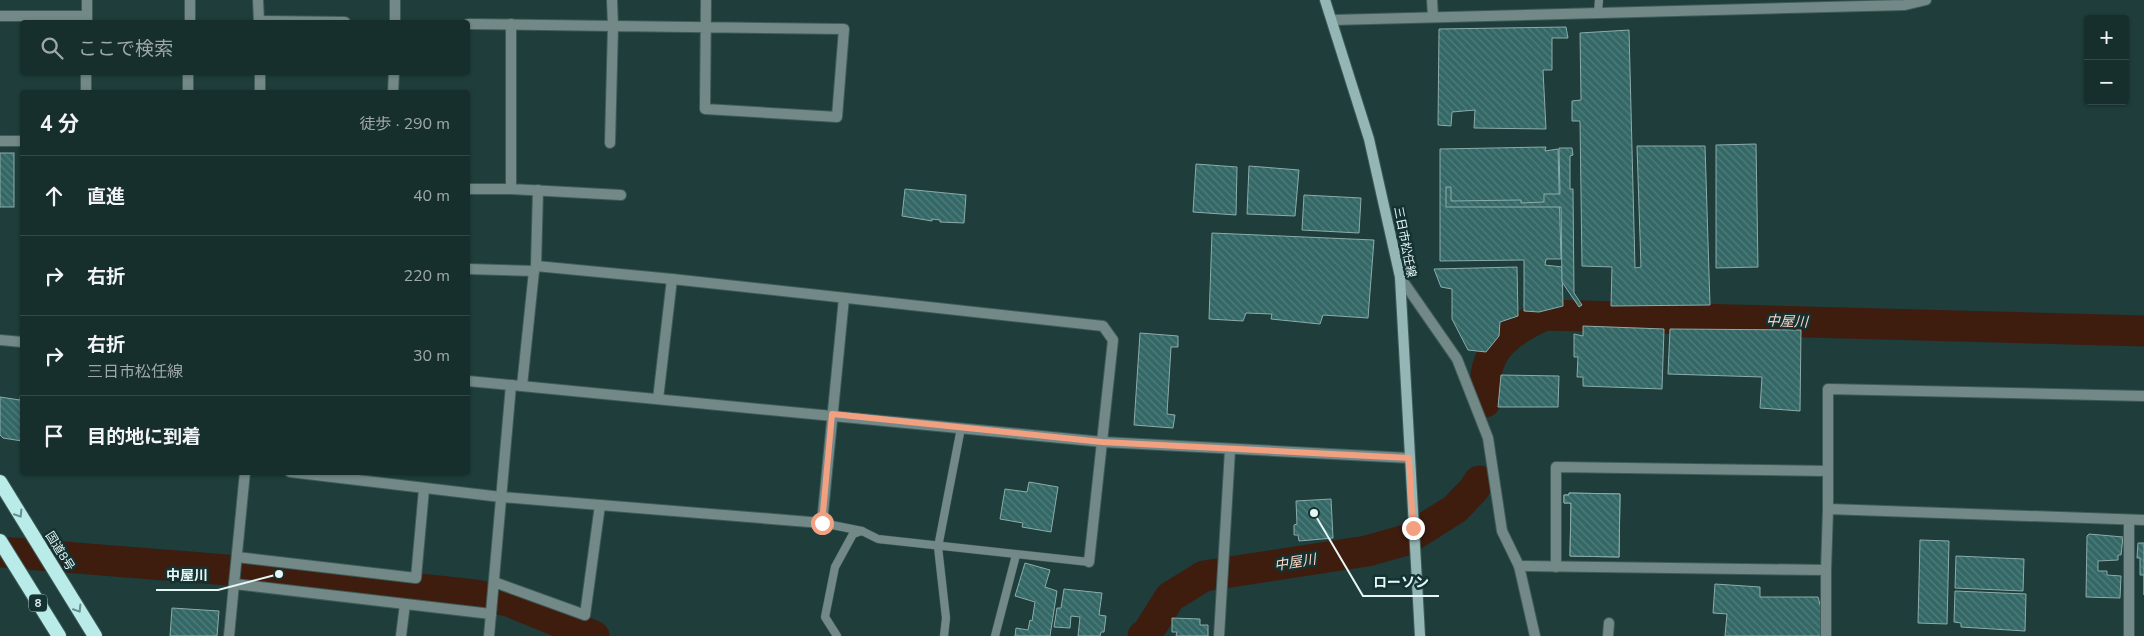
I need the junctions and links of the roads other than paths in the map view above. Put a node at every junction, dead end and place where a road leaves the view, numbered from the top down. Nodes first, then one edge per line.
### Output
1 (87, 0) edge
2 (190, 0) edge
3 (258, 0) edge
4 (395, 0) edge
5 (612, 0) edge
6 (706, 0) edge
7 (1325, 0) edge
8 (1432, 0) edge
9 (1599, 0) edge
10 (1926, 0) edge
11 (1598, 12) junction
12 (0, 16) edge
13 (1433, 17) junction
14 (86, 19) edge
15 (190, 20) edge
16 (259, 20) edge
17 (395, 20) edge
18 (1332, 20) junction
19 (470, 24) edge
20 (511, 24) junction
21 (612, 26) junction
22 (706, 26) junction
23 (86, 75) edge
24 (188, 75) edge
25 (260, 75) edge
26 (394, 75) edge
27 (86, 90) edge
28 (188, 90) edge
29 (260, 90) edge
30 (393, 90) edge
31 (0, 141) edge
32 (20, 141) edge
33 (610, 143) dead end
34 (470, 189) edge
35 (511, 189) junction
36 (538, 190) junction
37 (622, 195) dead end
38 (470, 269) edge
39 (535, 269) junction
40 (1400, 277) junction
41 (672, 279) junction
42 (844, 298) junction
43 (0, 340) edge
44 (20, 342) edge
45 (470, 381) edge
46 (511, 385) junction
47 (522, 386) junction
48 (2144, 396) edge
49 (658, 399) junction
50 (832, 414) junction
51 (961, 428) junction
52 (1102, 442) junction
53 (1230, 450) junction
54 (1409, 458) junction
55 (1828, 471) junction
56 (245, 475) edge
57 (314, 475) edge
58 (0, 482) edge
59 (424, 489) junction
60 (501, 497) junction
61 (600, 505) junction
62 (1828, 509) junction
63 (2129, 520) junction
64 (2144, 520) edge
65 (822, 523) junction
66 (862, 531) junction
67 (0, 541) edge
68 (938, 547) junction
69 (1016, 555) junction
70 (237, 560) junction
71 (1089, 562) joint
72 (1519, 566) junction
73 (1556, 567) junction
74 (1826, 570) junction
75 (234, 581) junction
76 (494, 586) junction
77 (405, 604) junction
78 (491, 610) junction
79 (1609, 623) dead end
80 (59, 636) edge
81 (95, 636) edge
82 (229, 636) edge
83 (401, 636) edge
84 (489, 636) edge
85 (838, 636) edge
86 (944, 636) edge
87 (995, 636) edge
88 (1219, 636) edge
89 (1420, 636) edge
90 (1535, 636) edge
91 (1608, 636) edge
92 (1826, 636) edge
93 (2129, 636) edge

1 - 14 street
2 - 15 street
3 - 16 street
4 - 17 street
5 - 21 street
6 - 22 street
7 - 18 main road, 三日市松任線
8 - 13 street
9 - 11 lane
10 - 11 street
11 - 13 street
12 - 14 street
13 - 18 street
18 - 40 main road, 三日市松任線
19 - 20 street
20 - 21 street
20 - 35 street
21 - 22 street
21 - 33 street
22 - 22 street
23 - 27 street
24 - 28 street
25 - 29 street
26 - 30 street
31 - 32 street
34 - 35 street
35 - 36 street
36 - 37 street
36 - 39 street
38 - 39 street
39 - 41 street
39 - 47 street
40 - 54 main road, 三日市松任線
40 - 72 street
41 - 42 street
41 - 49 street
42 - 50 street
42 - 52 street
43 - 44 street
45 - 46 street
46 - 47 street
46 - 60 street
47 - 49 street
48 - 55 street
49 - 50 street
50 - 51 street
50 - 65 street
51 - 52 street
51 - 68 lane
52 - 53 street
52 - 71 street
53 - 54 street
53 - 88 street
54 - 89 main road, 三日市松任線
55 - 62 street
55 - 73 street
56 - 70 street
57 - 59 street
58 -> 81 highway, 国道8号
59 - 60 street
59 - 70 street
60 - 61 street
60 - 76 street
61 - 65 street
61 - 76 street
62 - 63 street
62 - 74 street
63 - 64 street
63 - 93 street
65 - 66 lane
66 - 68 lane
66 - 85 lane
67 - 80 highway, 8
68 - 69 lane
68 - 86 lane
69 - 71 lane
69 - 87 lane
70 - 75 street
72 - 73 street
72 - 90 street
73 - 74 street
74 - 92 street
75 - 77 street
75 - 82 street
76 - 78 street
77 - 78 street
77 - 83 street
78 - 84 street
79 - 91 street

